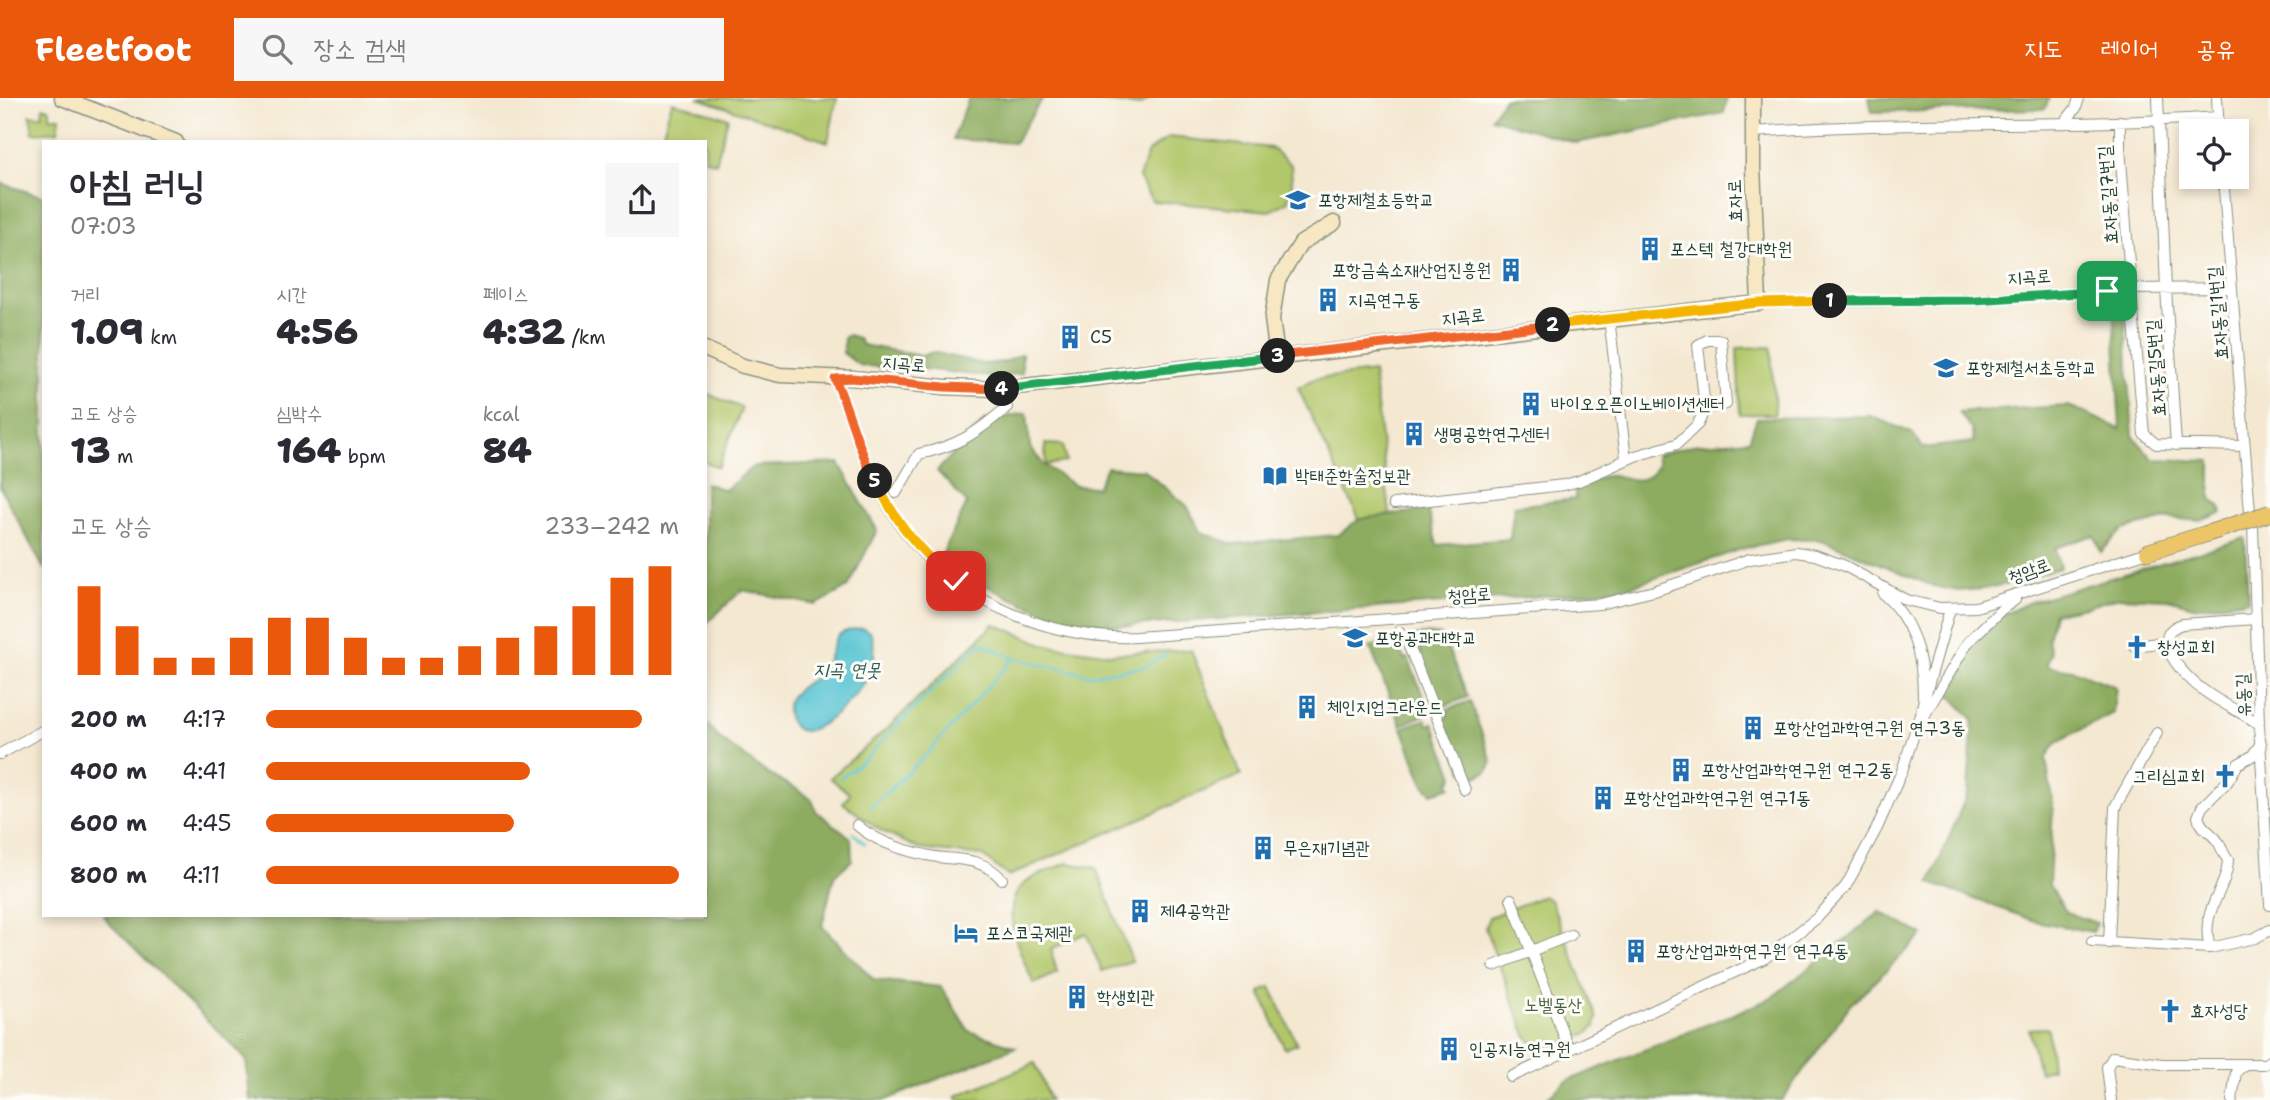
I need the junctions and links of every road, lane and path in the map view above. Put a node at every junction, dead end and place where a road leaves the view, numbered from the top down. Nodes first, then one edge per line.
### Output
1 (62, 98) edge
2 (1753, 98) edge
3 (2079, 98) edge
4 (2158, 98) edge
5 (2217, 98) edge
6 (2218, 117) joint
7 (2120, 121) junction
8 (2160, 121) junction
9 (2064, 123) junction
10 (1754, 132) junction
11 (171, 140) edge
12 (2224, 189) edge
13 (1334, 223) dead end
14 (2232, 288) junction
15 (2131, 289) junction
16 (2166, 289) junction
17 (1759, 303) junction
18 (1609, 318) junction
19 (707, 350) edge
20 (1278, 356) junction
21 (835, 379) junction
22 (1007, 407) dead end
23 (1705, 408) junction
24 (2176, 445) junction
25 (2245, 446) junction
26 (1626, 459) junction
27 (896, 493) dead end
28 (1394, 503) dead end
29 (2270, 510) edge
30 (2250, 519) junction
31 (2270, 521) edge
32 (2148, 552) joint
33 (1864, 577) junction
34 (2027, 590) junction
35 (1951, 609) junction
36 (2256, 619) junction
37 (1399, 632) dead end
38 (2166, 642) junction
39 (2135, 646) dead end
40 (1922, 709) junction
41 (2259, 724) junction
42 (1916, 728) junction
43 (42, 731) edge
44 (2157, 733) dead end
45 (2261, 743) junction
46 (0, 754) edge
47 (1465, 790) dead end
48 (857, 825) dead end
49 (1002, 879) dead end
50 (1511, 899) dead end
51 (2270, 905) edge
52 (2270, 930) edge
53 (1571, 935) dead end
54 (2092, 941) dead end
55 (2109, 943) junction
56 (2210, 948) junction
57 (1531, 951) junction
58 (1494, 967) dead end
59 (1569, 1049) junction
60 (2270, 1062) edge
61 (2245, 1064) junction
62 (1511, 1077) dead end
63 (2111, 1100) edge
64 (2232, 1100) edge

1 - 11 street
2 - 10 street, 효자로
3 - 9 street
4 - 8 street, 효자동길5번길
5 - 6 street
6 - 8 street
7 - 8 street
7 - 9 street
7 - 15 street, 효자동길7번길
8 - 16 street, 효자동길5번길
9 - 10 street
10 - 17 street, 효자로
12 - 14 street, 효자동길1번길
13 - 20 street
14 - 16 street, 지곡로
14 - 25 street, 효자동길1번길
15 - 16 street, 지곡로
15 - 17 street, 지곡로
15 - 24 street, 효자동길7번길
16 - 24 street, 효자동길5번길
17 - 18 street, 지곡로
18 - 20 street, 지곡로
18 - 26 street
19 - 21 street, 지곡로
20 - 21 street, 지곡로
21 - 33 street, 청암로
22 - 27 street
23 - 23 street
23 - 26 street
24 - 25 street
25 - 30 street, 유동길
26 - 28 street
29 - 30 main road, 청암로, bridge
30 - 31 main road, bridge
30 - 32 main road, 청암로, bridge
30 - 36 street, 유동길
32 - 34 street, 청암로
33 - 35 street, 청암로
33 - 40 street
34 - 35 street, 청암로
34 - 42 street
35 - 40 street
36 - 38 street
36 - 41 street, 유동길
37 - 47 street
38 - 39 street
38 - 41 street
40 - 42 street
41 - 45 street, 유동길
42 - 59 street
43 - 46 street
44 - 55 street
45 - 51 street, 유동길
45 - 56 street
48 - 49 street
50 - 57 street
52 - 56 street
53 - 57 street
54 - 55 street
55 - 56 street
57 - 58 street
57 - 59 street
59 - 62 street
60 - 61 street
61 - 63 street
61 - 64 street

